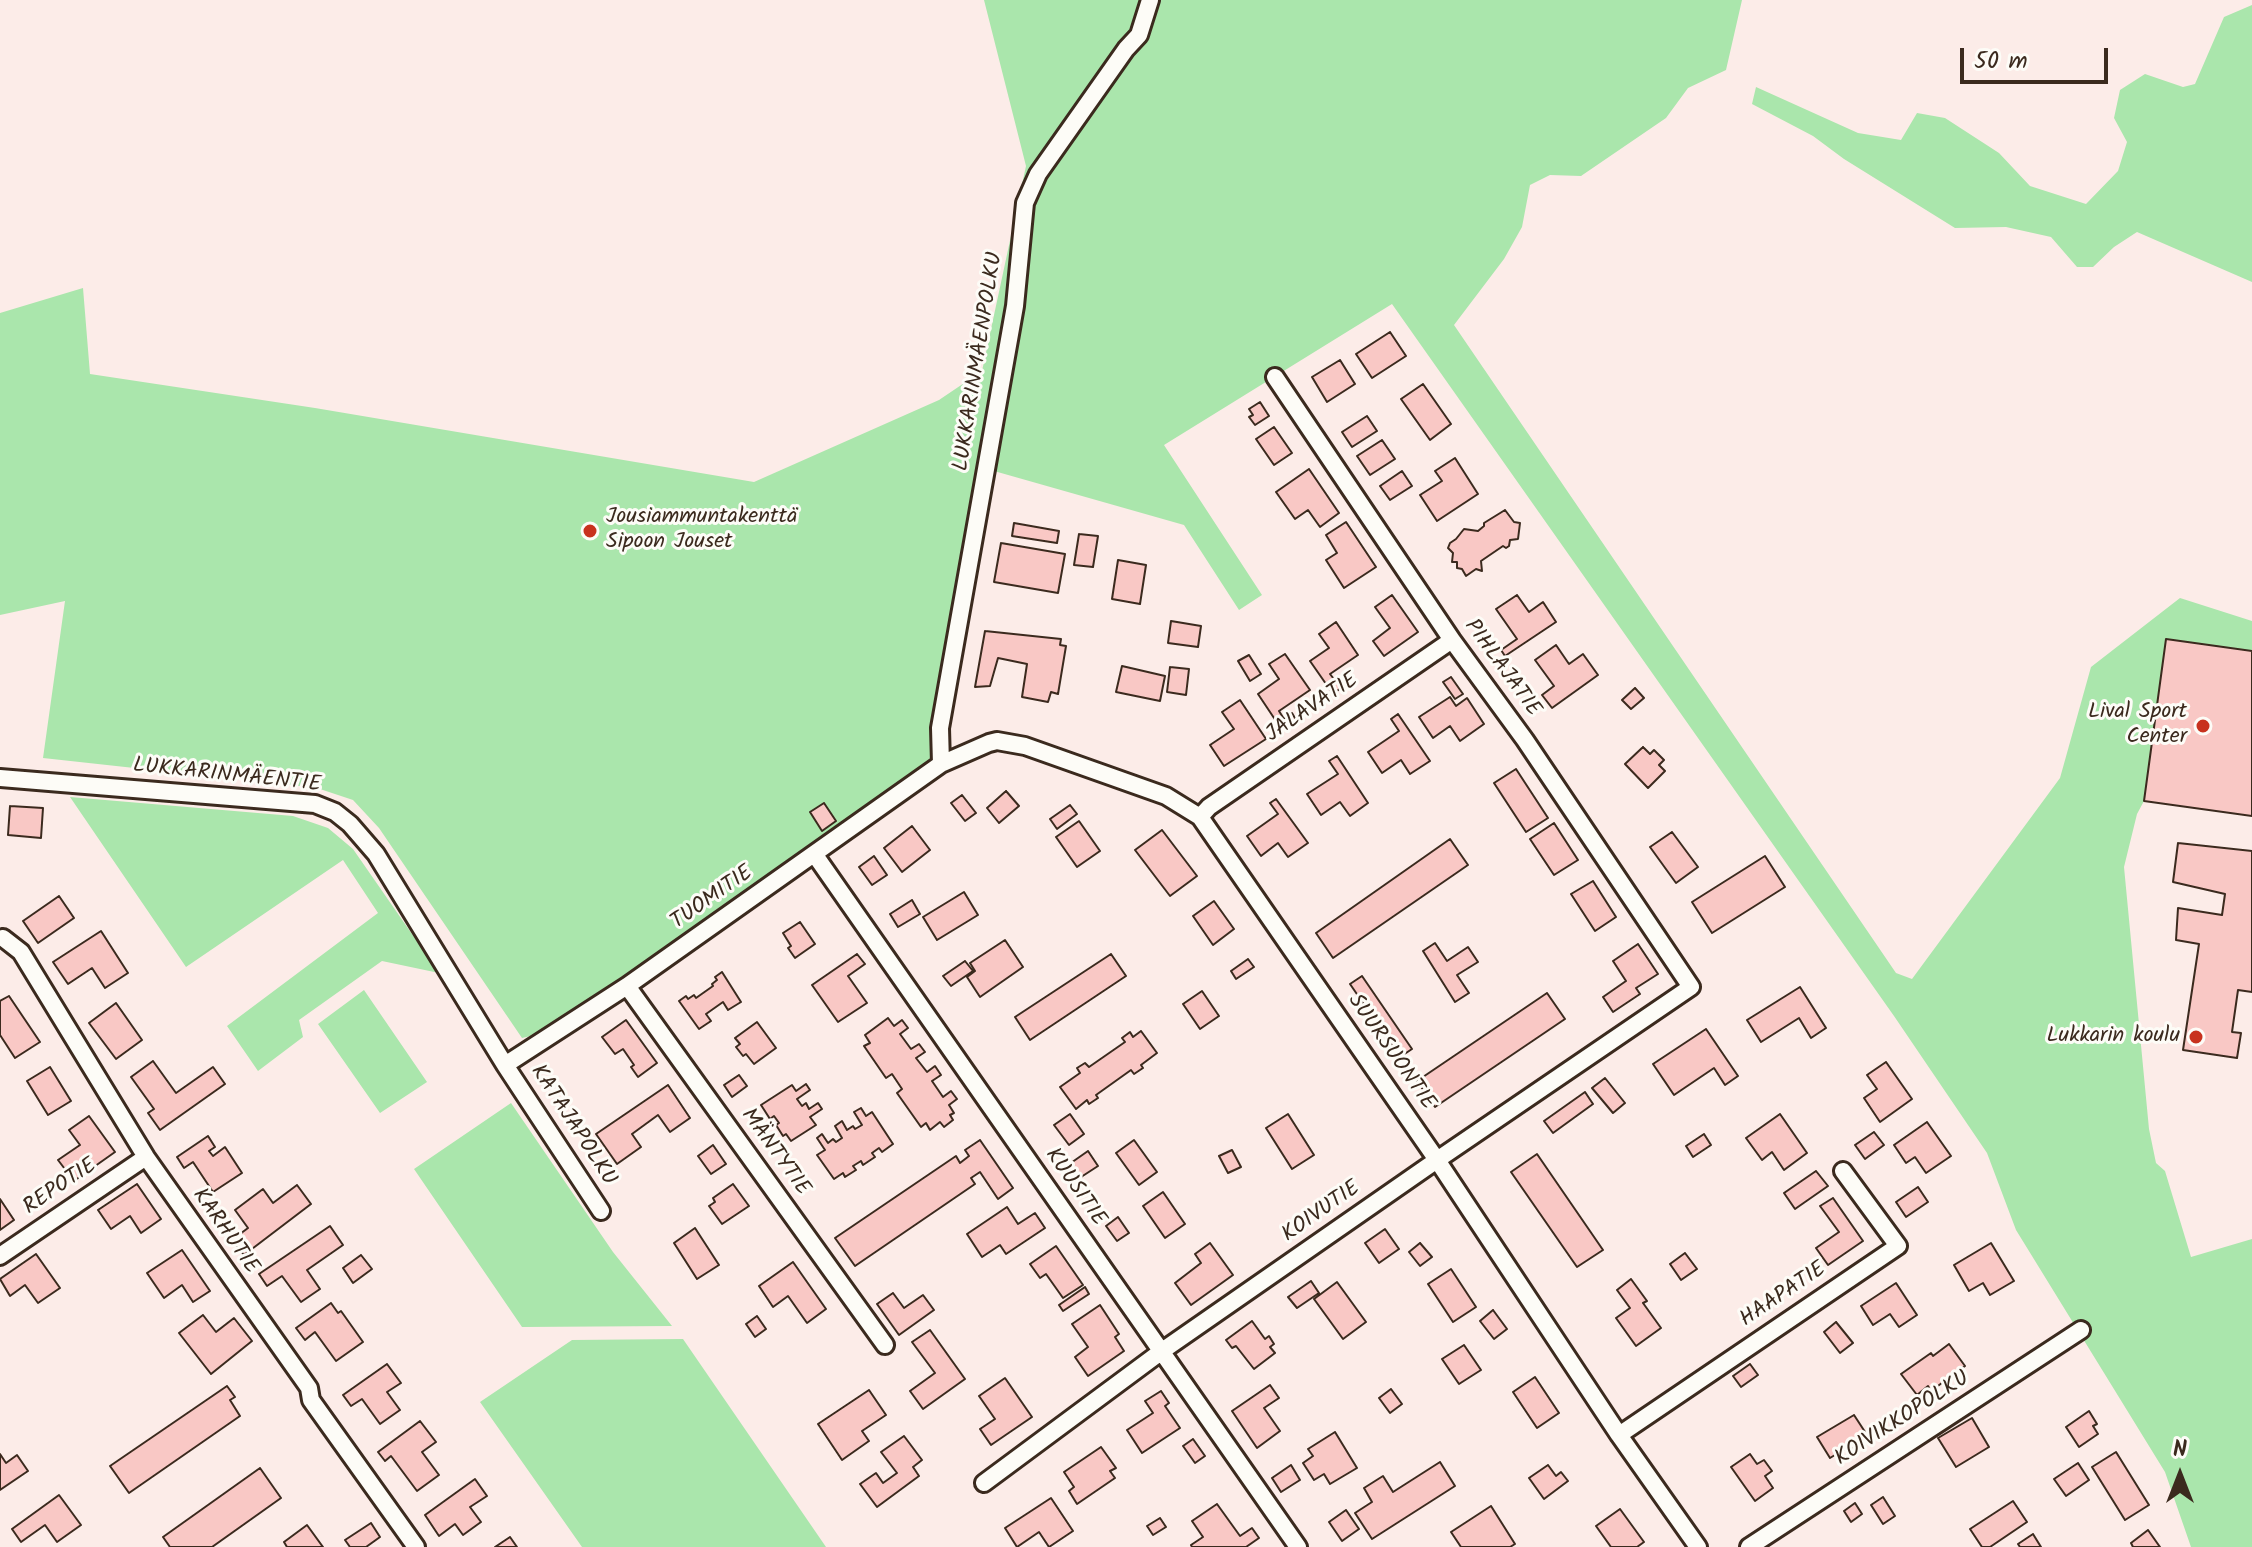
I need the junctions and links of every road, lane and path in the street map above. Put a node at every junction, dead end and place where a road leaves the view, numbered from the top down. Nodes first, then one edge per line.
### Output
1 (1150, 0) edge
2 (1275, 377) dead end
3 (1452, 640) junction
4 (941, 764) junction
5 (0, 778) edge
6 (1200, 817) junction
7 (815, 855) junction
8 (3, 938) dead end
9 (627, 986) junction
10 (1691, 987) joint
11 (505, 1065) junction
12 (146, 1157) junction
13 (1437, 1160) junction
14 (1843, 1171) dead end
15 (601, 1211) dead end
16 (0, 1256) edge
17 (2081, 1330) dead end
18 (885, 1345) dead end
19 (1162, 1351) junction
20 (1619, 1435) junction
21 (984, 1483) dead end
22 (416, 1547) edge
23 (1298, 1547) edge
24 (1698, 1547) edge
25 (1749, 1547) edge

1 - 4 street, LUKKARINMÄENPOLKU
2 - 3 street, PIHLAJATIE
3 - 6 street, JALAVATIE
3 - 10 street, PIHLAJATIE
4 - 6 street, SUURSUONTIE
4 - 7 street, TUOMITIE
5 - 11 street, LUKKARINMÄENTIE
6 - 13 street, SUURSUONTIE
7 - 9 street, TUOMITIE
7 - 19 street, KUUSITIE
8 - 12 street, KARHUTIE
9 - 11 street, TUOMITIE
9 - 18 street, MÄNTYTIE
10 - 13 street, KOIVUTIE
11 - 15 street, KATAJAPOLKU
12 - 16 street, REPOTIE
12 - 22 street, KARHUTIE
13 - 19 street, KOIVUTIE
13 - 20 street, SUURSUONTIE
14 - 20 street, HAAPATIE
17 - 25 street, KOIVIKKOPOLKU
19 - 21 street, KOIVUTIE
19 - 23 street, KUUSITIE
20 - 24 street, SUURSUONTIE

